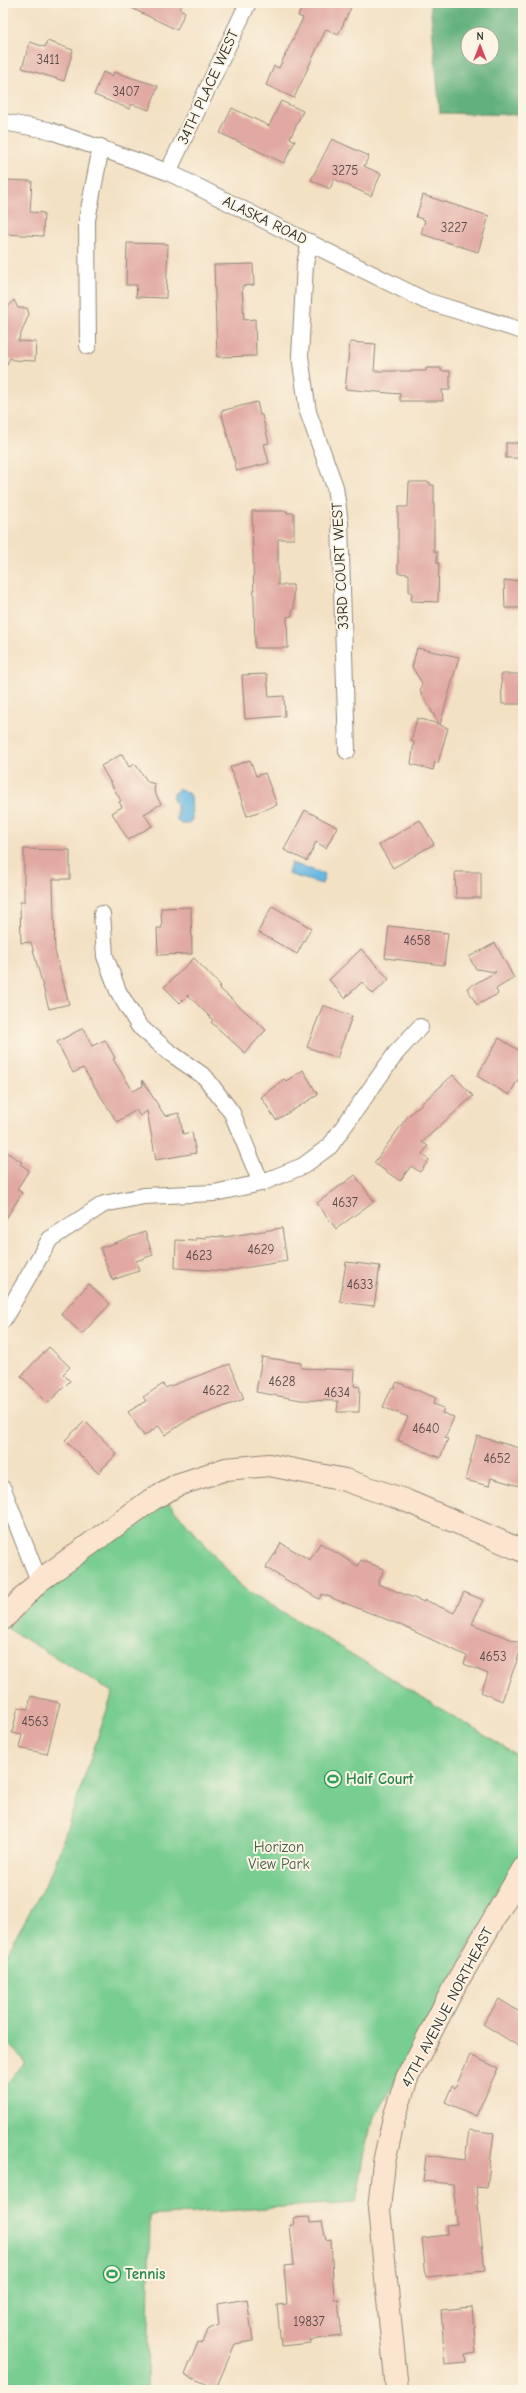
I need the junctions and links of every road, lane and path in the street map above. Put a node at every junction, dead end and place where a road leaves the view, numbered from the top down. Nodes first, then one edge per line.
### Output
1 (248, 3) edge
2 (3, 122) edge
3 (101, 147) junction
4 (168, 172) junction
5 (310, 242) junction
6 (523, 331) edge
7 (88, 346) dead end
8 (347, 751) dead end
9 (102, 914) dead end
10 (420, 1027) dead end
11 (261, 1183) junction
12 (3, 1320) edge
13 (3, 1489) edge
14 (523, 1551) edge
15 (39, 1581) junction
16 (3, 1619) edge
17 (523, 1869) edge
18 (396, 2390) edge

1 - 4 street, 34TH PLACE WEST
2 - 3 street, ALASKA ROAD
3 - 4 street, ALASKA ROAD
3 - 7 street
4 - 5 street, ALASKA ROAD
5 - 6 street, ALASKA ROAD
5 - 8 street, 33RD COURT WEST
9 - 11 street
10 - 11 street
11 - 12 street
13 - 15 street
14 - 15 street
15 - 16 street
17 - 18 street, 47TH AVENUE NORTHEAST

